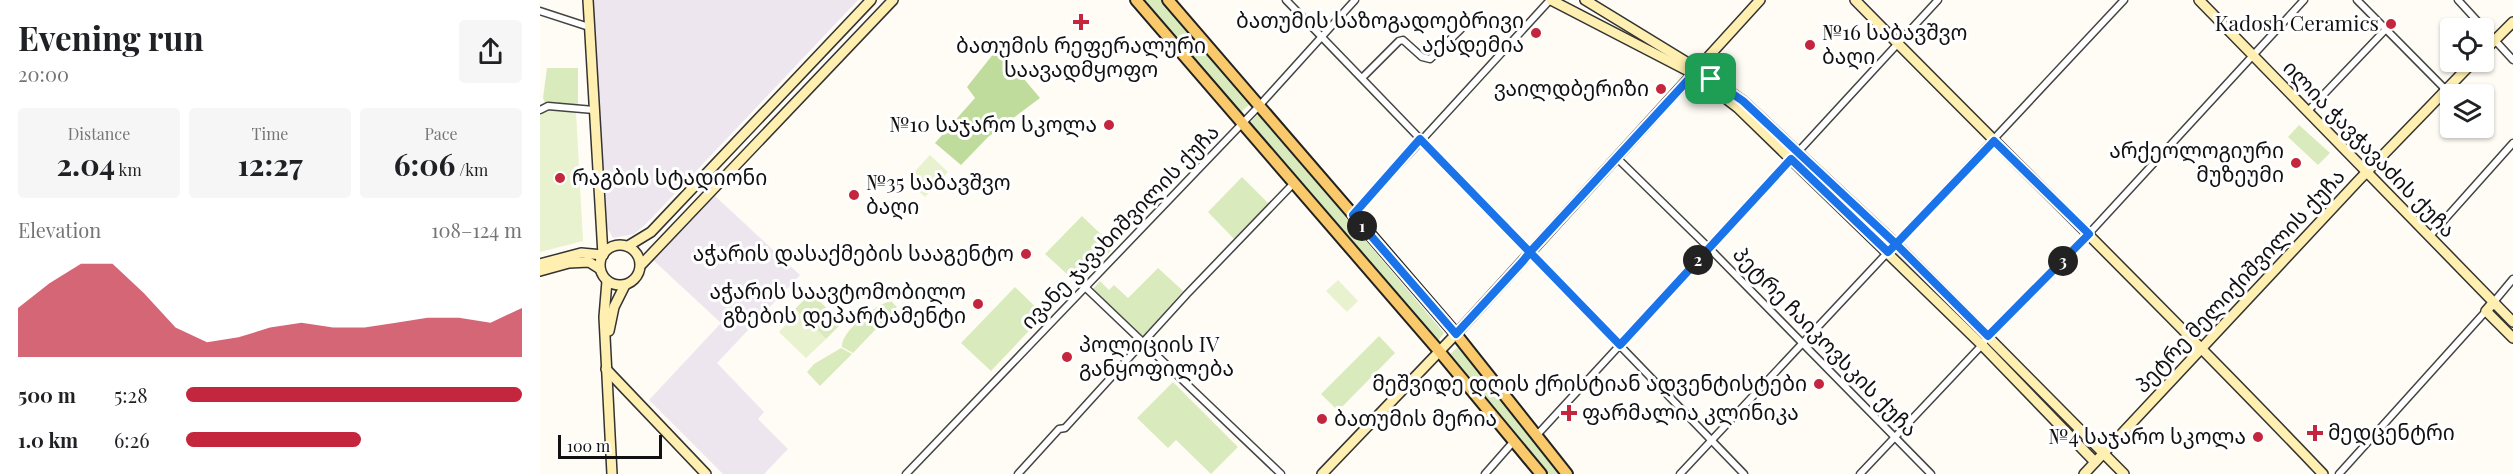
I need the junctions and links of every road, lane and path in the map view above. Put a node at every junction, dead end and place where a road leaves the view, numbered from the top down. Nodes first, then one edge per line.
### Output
1 (588, 0) edge
2 (871, 0) edge
3 (893, 0) edge
4 (1136, 0) edge
5 (1168, 0) edge
6 (1286, 0) edge
7 (1355, 0) edge
8 (1550, 0) edge
9 (1585, 0) edge
10 (1760, 0) edge
11 (1855, 0) edge
12 (1938, 0) edge
13 (2124, 0) edge
14 (2304, 0) edge
15 (2357, 0) edge
16 (2458, 0) edge
17 (2205, 2) edge
18 (540, 11) edge
19 (2474, 18) edge
20 (2513, 22) edge
21 (589, 27) junction
22 (1461, 29) dead end
23 (2386, 29) junction
24 (1322, 37) junction
25 (2494, 40) joint
26 (1898, 44) junction
27 (2252, 55) junction
28 (2513, 60) edge
29 (1696, 72) junction
30 (2464, 72) edge
31 (1362, 78) junction
32 (2440, 84) edge
33 (2452, 84) edge
34 (2440, 96) edge
35 (1258, 106) junction
36 (540, 110) edge
37 (594, 110) junction
38 (2307, 112) junction
39 (1241, 124) junction
40 (1420, 139) junction
41 (1994, 141) junction
42 (2513, 143) edge
43 (1797, 150) junction
44 (1617, 158) junction
45 (1791, 159) junction
46 (2366, 173) junction
47 (1293, 184) junction
48 (598, 206) junction
49 (1353, 215) junction
50 (2089, 234) junction
51 (2429, 237) junction
52 (1896, 244) junction
53 (615, 245) junction
54 (628, 246) junction
55 (1709, 248) junction
56 (1530, 252) junction
57 (1888, 252) junction
58 (603, 255) junction
59 (540, 264) edge
60 (641, 265) junction
61 (600, 269) junction
62 (540, 271) edge
63 (2513, 279) edge
64 (607, 280) junction
65 (625, 285) junction
66 (1085, 287) junction
67 (2493, 303) junction
68 (2486, 311) junction
69 (2513, 322) edge
70 (1456, 334) junction
71 (2513, 338) edge
72 (1985, 341) junction
73 (1144, 342) junction
74 (1803, 342) junction
75 (1620, 345) junction
76 (606, 347) junction
77 (2201, 347) junction
78 (1439, 351) junction
79 (606, 369) junction
80 (1536, 435) junction
81 (1894, 438) junction
82 (1712, 440) junction
83 (1514, 441) junction
84 (2103, 453) junction
85 (2095, 462) junction
86 (612, 474) edge
87 (706, 474) edge
88 (906, 474) edge
89 (1018, 474) edge
90 (1281, 474) edge
91 (1322, 474) edge
92 (1485, 474) edge
93 (1541, 474) edge
94 (1566, 474) edge
95 (1680, 474) edge
96 (1744, 474) edge
97 (1860, 474) edge
98 (1931, 474) edge
99 (2084, 474) edge
100 (2124, 474) edge
101 (2323, 474) edge
102 (2339, 474) edge

1 - 21 street
2 - 54 street
3 - 60 street
4 - 39 main road
5 - 35 main road
6 - 24 street
7 - 24 street, ივანე ჯავახიშვილის ქუჩა
8 - 29 street
8 - 40 street
9 - 29 street
10 - 29 street
11 - 26 street
12 - 26 street
13 - 41 street
14 - 27 street
15 - 23 street
16 - 19 street
17 - 27 street, ილია ჭავჭავაძის ქუჩა
18 - 21 street
20 - 25 street
21 - 37 street
22 - 31 street
23 - 32 street
23 - 38 street
24 - 31 street
24 - 35 street, ივანე ჯავახიშვილის ქუჩა
25 - 28 street
26 - 41 street
26 - 43 street
27 - 38 street, ილია ჭავჭავაძის ქუჩა
27 - 50 street
29 - 43 street
29 - 44 street
29 - 45 street
30 - 33 street, პეტრე მელიქიშვილის ქუჩა
31 - 40 street
34 - 46 street, პეტრე მელიქიშვილის ქუჩა
35 - 39 street, ივანე ჯავახიშვილის ქუჩა
35 - 49 main road
36 - 37 street
37 - 48 street
38 - 46 street, ილია ჭავჭავაძის ქუჩა
39 - 47 main road
39 - 66 street, ივანე ჯავახიშვილის ქუჩა
40 - 49 street
40 - 56 street
41 - 50 street
41 - 52 street
42 - 51 street
43 - 45 street
43 - 52 street
44 - 55 street, პეტრე ჩაიკოვსკის ქუჩა
44 - 56 street
45 - 55 street
45 - 57 street
46 - 51 street, ილია ჭავჭავაძის ქუჩა
46 - 77 street, პეტრე მელიქიშვილის ქუჩა
47 - 73 street
47 - 78 main road
48 - 53 street
48 - 58 street
49 - 70 main road
50 - 72 street
50 - 77 street
51 - 67 street, ილია ჭავჭავაძის ქუჩა
52 - 57 street
52 - 72 street
53 - 54 street
53 - 58 street
54 - 60 street
55 - 74 street, პეტრე ჩაიკოვსკის ქუჩა
55 - 75 street
56 - 70 street
56 - 75 street
57 - 72 street
57 - 74 street
58 - 59 street
58 - 61 street
60 - 65 street
61 - 62 street
61 - 64 street
63 - 67 street
64 - 65 street
64 - 76 street
65 - 76 street
66 - 73 street
66 - 88 street, ივანე ჯავახიშვილის ქუჩა
67 - 68 street
67 - 69 street, ილია ჭავჭავაძის ქუჩა
68 - 71 street
68 - 102 street
70 - 78 street
70 - 80 main road
72 - 81 street
72 - 84 street
72 - 85 street
73 - 89 street
73 - 90 street
74 - 81 street, პეტრე ჩაიკოვსკის ქუჩა
74 - 82 street
75 - 80 street
75 - 82 street
76 - 79 street
77 - 84 street, პეტრე მელიქიშვილის ქუჩა
77 - 101 street
78 - 83 main road
78 - 91 street
79 - 86 street
79 - 87 street
80 - 94 main road
81 - 97 street
81 - 98 street, პეტრე ჩაიკოვსკის ქუჩა
82 - 95 street
82 - 96 street
83 - 92 street
83 - 93 main road
84 - 85 street, პეტრე მელიქიშვილის ქუჩა
84 - 100 street
85 - 99 street, პეტრე მელიქიშვილის ქუჩა

